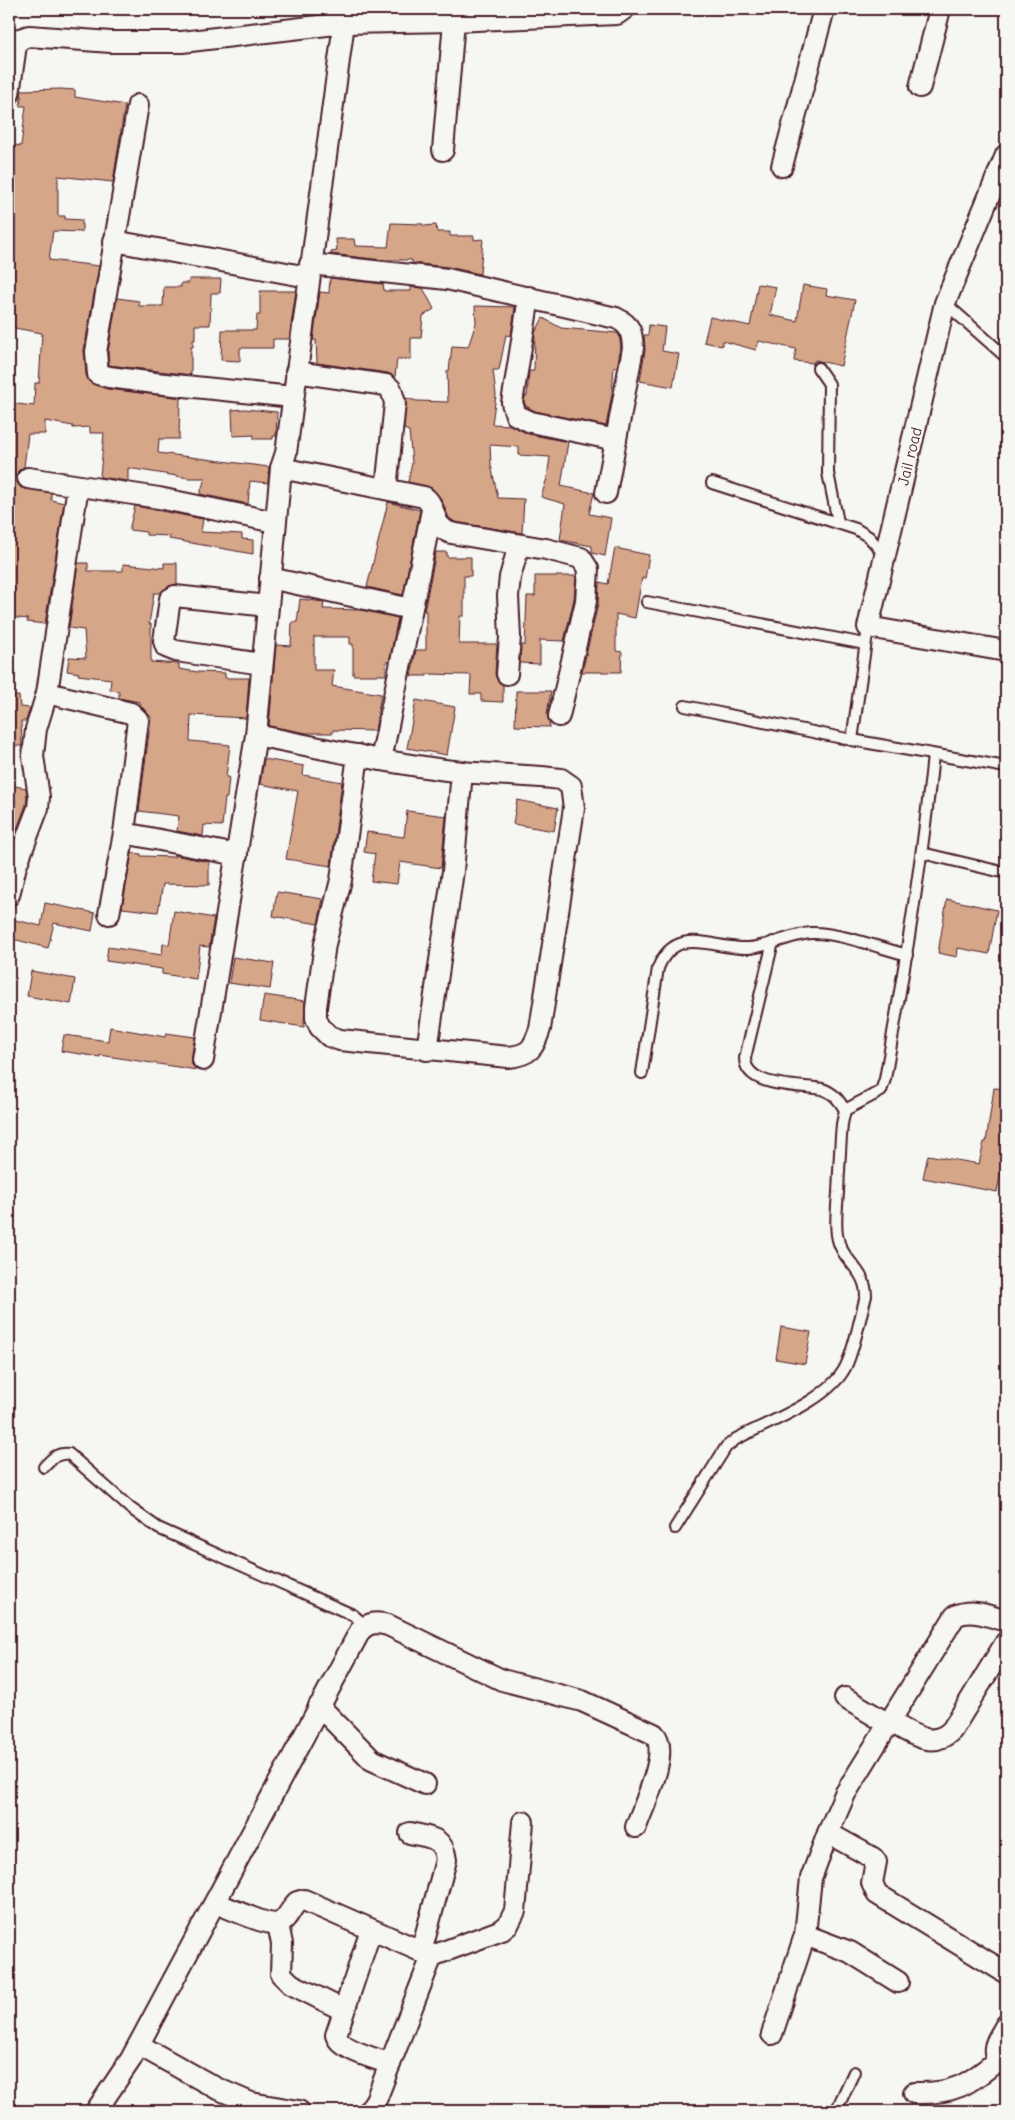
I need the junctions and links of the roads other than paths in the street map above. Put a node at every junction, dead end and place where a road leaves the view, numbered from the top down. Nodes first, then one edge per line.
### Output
1 (624, 9) edge
2 (824, 9) edge
3 (940, 9) edge
4 (454, 21) junction
5 (344, 23) junction
6 (920, 87) dead end
7 (9, 94) edge
8 (138, 104) dead end
9 (443, 150) dead end
10 (1006, 155) edge
11 (782, 166) dead end
12 (114, 241) junction
13 (310, 270) junction
14 (529, 297) junction
15 (945, 303) junction
16 (1006, 357) edge
17 (818, 368) dead end
18 (296, 372) junction
19 (293, 397) junction
20 (616, 440) junction
21 (281, 468) junction
22 (28, 478) dead end
23 (712, 483) dead end
24 (78, 486) junction
25 (386, 489) junction
26 (606, 493) dead end
27 (432, 510) junction
28 (275, 522) junction
29 (838, 522) junction
30 (519, 545) junction
31 (884, 554) junction
32 (270, 578) junction
33 (648, 602) dead end
34 (268, 606) junction
35 (411, 609) junction
36 (866, 635) junction
37 (1006, 651) edge
38 (262, 664) junction
39 (507, 674) dead end
40 (47, 693) junction
41 (685, 706) dead end
42 (559, 716) dead end
43 (256, 735) junction
44 (852, 740) junction
45 (358, 755) junction
46 (934, 755) junction
47 (381, 760) junction
48 (1006, 767) edge
49 (462, 772) junction
50 (124, 833) junction
51 (922, 853) junction
52 (237, 854) junction
53 (1006, 873) edge
54 (9, 895) edge
55 (109, 914) dead end
56 (773, 942) junction
57 (907, 955) junction
58 (427, 1050) junction
59 (203, 1060) dead end
60 (642, 1073) dead end
61 (845, 1110) junction
62 (44, 1467) dead end
63 (675, 1528) dead end
64 (1006, 1620) edge
65 (366, 1626) junction
66 (1006, 1642) edge
67 (845, 1698) dead end
68 (319, 1706) junction
69 (889, 1722) junction
70 (425, 1784) dead end
71 (523, 1822) dead end
72 (636, 1826) dead end
73 (410, 1833) dead end
74 (828, 1833) junction
75 (215, 1903) junction
76 (278, 1924) junction
77 (371, 1930) junction
78 (805, 1935) junction
79 (426, 1954) junction
80 (1006, 1973) edge
81 (898, 1982) dead end
82 (343, 2010) junction
83 (1006, 2024) edge
84 (772, 2034) dead end
85 (139, 2045) junction
86 (1002, 2063) edge
87 (390, 2064) junction
88 (854, 2072) dead end
89 (914, 2093) dead end
90 (96, 2111) edge
91 (299, 2111) edge
92 (369, 2111) edge
93 (836, 2111) edge

1 - 4 street
2 - 11 street
3 - 6 street
4 - 5 street
4 - 9 street
5 - 7 street
5 - 13 street
8 - 12 street
10 - 15 street, Jail road
12 - 13 street
12 - 19 street
13 - 14 street
13 - 18 street
14 - 20 street
14 - 20 street
15 - 16 lane
15 - 31 street, Jail road
17 - 29 lane
18 - 19 street
18 - 25 street
19 - 21 street
20 - 26 street
21 - 25 street
21 - 28 street
22 - 24 street
23 - 29 lane
24 - 28 street
24 - 40 street
25 - 27 street
27 - 30 street
27 - 35 street
28 - 32 street
29 - 31 lane
30 - 39 street
30 - 42 street
31 - 36 street, Jail road
32 - 34 street
32 - 35 street
33 - 36 lane
34 - 38 street
34 - 38 street
35 - 47 street
36 - 37 street
36 - 44 lane
38 - 43 street
40 - 50 street
40 - 54 street
41 - 44 lane
43 - 45 street
43 - 52 street
44 - 46 lane
45 - 47 street
45 - 58 street
46 - 48 lane
46 - 51 lane
47 - 49 street
49 - 58 street
49 - 58 street
50 - 52 street
50 - 55 street
51 - 53 lane
51 - 57 lane
52 - 59 street
56 - 57 lane
56 - 60 lane
56 - 61 lane
57 - 61 lane
61 - 63 lane
62 - 65 lane
64 - 69 street
65 - 68 street
65 - 72 street
66 - 69 street
67 - 69 street
68 - 70 street
68 - 75 street
69 - 74 street
71 - 79 street
73 - 79 street
74 - 78 street
74 - 80 street
75 - 76 street
75 - 85 street
76 - 77 street
76 - 82 street
77 - 79 street
77 - 82 street
78 - 81 street
78 - 84 street
79 - 87 street
82 - 87 street
83 - 86 street
85 - 90 street
85 - 91 street
86 - 89 street
87 - 92 street
88 - 93 lane

